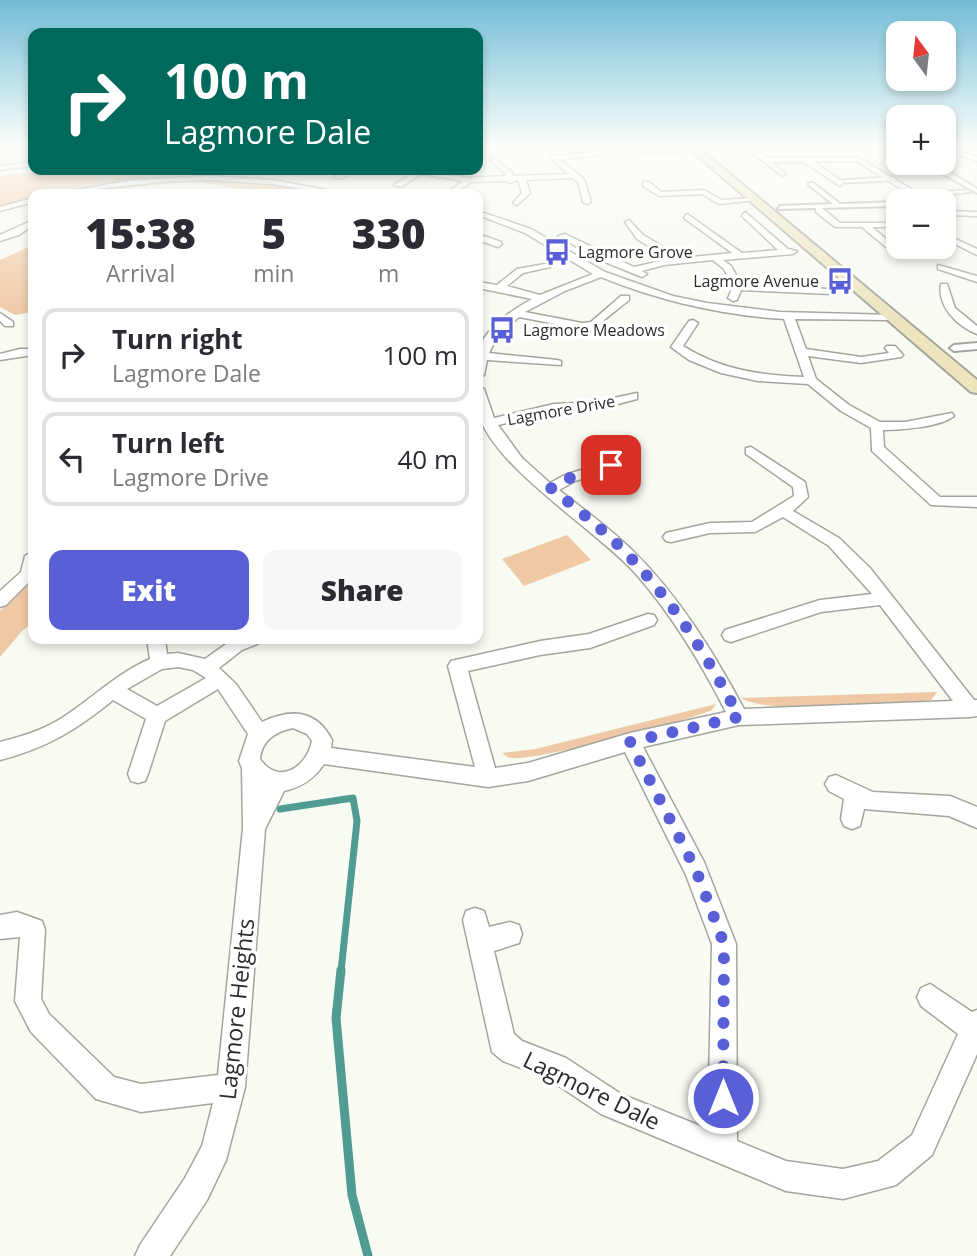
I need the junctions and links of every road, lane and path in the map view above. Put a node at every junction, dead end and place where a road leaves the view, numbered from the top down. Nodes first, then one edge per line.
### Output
1 (23, 203) edge
2 (513, 203) edge
3 (517, 203) joint
4 (756, 203) edge
5 (835, 203) edge
6 (529, 205) dead end
7 (886, 205) edge
8 (839, 206) junction
9 (857, 207) junction
10 (780, 208) dead end
11 (817, 208) junction
12 (0, 209) edge
13 (956, 213) edge
14 (745, 214) dead end
15 (977, 214) edge
16 (483, 215) edge
17 (687, 216) dead end
18 (628, 222) dead end
19 (863, 224) junction
20 (880, 224) junction
21 (886, 224) edge
22 (28, 225) edge
23 (562, 236) dead end
24 (0, 238) edge
25 (956, 242) edge
26 (886, 243) edge
27 (977, 252) edge
28 (740, 255) junction
29 (962, 256) dead end
30 (716, 258) junction
31 (679, 260) junction
32 (977, 260) edge
33 (558, 267) dead end
34 (941, 267) dead end
35 (601, 274) junction
36 (977, 279) edge
37 (483, 285) edge
38 (944, 286) dead end
39 (500, 287) junction
40 (738, 287) junction
41 (830, 291) dead end
42 (539, 298) junction
43 (639, 299) dead end
44 (728, 310) junction
45 (516, 313) junction
46 (977, 314) edge
47 (956, 316) junction
48 (789, 317) junction
49 (890, 317) junction
50 (695, 327) dead end
51 (977, 331) edge
52 (977, 346) edge
53 (891, 348) dead end
54 (954, 348) dead end
55 (28, 352) edge
56 (803, 352) junction
57 (483, 354) edge
58 (483, 356) edge
59 (0, 358) edge
60 (557, 363) dead end
61 (811, 381) junction
62 (977, 388) edge
63 (633, 396) dead end
64 (483, 405) edge
65 (922, 409) dead end
66 (489, 424) junction
67 (877, 426) junction
68 (751, 451) dead end
69 (631, 459) dead end
70 (551, 488) junction
71 (977, 502) edge
72 (783, 511) junction
73 (671, 537) dead end
74 (28, 574) edge
75 (883, 599) junction
76 (0, 601) edge
77 (640, 628) dead end
78 (731, 635) dead end
79 (157, 644) edge
80 (238, 644) edge
81 (159, 661) junction
82 (213, 674) junction
83 (112, 690) junction
84 (973, 708) edge
85 (157, 716) junction
86 (739, 717) junction
87 (260, 734) junction
88 (630, 742) junction
89 (0, 751) edge
90 (320, 755) junction
91 (252, 769) junction
92 (138, 774) dead end
93 (488, 778) junction
94 (278, 782) junction
95 (977, 818) edge
96 (852, 819) dead end
97 (254, 828) junction
98 (0, 927) edge
99 (510, 934) dead end
100 (930, 997) dead end
101 (976, 1027) edge
102 (231, 1087) junction
103 (722, 1150) junction
104 (151, 1256) edge

1 - 12 street
2 - 3 street
3 - 6 street
4 - 49 main road
5 - 8 street
7 - 9 street
8 - 9 street
8 - 11 street
9 - 20 street
10 - 11 street
11 - 19 street
13 - 15 street
14 - 28 street
16 - 35 street
17 - 28 street
18 - 31 street
19 - 20 street
19 - 26 street
20 - 21 street
22 - 24 street
23 - 31 street
25 - 27 street
28 - 30 street
29 - 32 street
30 - 31 street
30 - 40 street
33 - 39 street
34 - 36 street
35 - 42 street
35 - 44 street
37 - 39 street
38 - 47 street
39 - 42 street
40 - 41 street
40 - 44 street
42 - 45 street
43 - 45 street
44 - 48 street
45 - 57 street
46 - 47 street
47 - 51 street
48 - 49 street
48 - 56 street
49 - 62 main road
50 - 61 street
52 - 54 street
53 - 56 street
55 - 59 street
56 - 61 street
58 - 60 street
61 - 67 street
63 - 66 street, Lagmore Drive
64 - 66 street, Lagmore Drive
65 - 67 street
66 - 70 street, Lagmore Drive
67 - 71 street
68 - 72 street
69 - 70 street
70 - 86 street, Lagmore Drive
72 - 73 street
72 - 75 street
74 - 76 street
75 - 78 street
75 - 84 street
77 - 93 street
79 - 81 street
80 - 82 street
81 - 82 street
81 - 83 street
82 - 85 street
82 - 87 street
83 - 85 street
83 - 89 street
84 - 86 street
85 - 92 street
86 - 88 street
87 - 90 street
87 - 91 street
88 - 93 street
88 - 103 street
90 - 93 street
90 - 94 street
91 - 94 street
91 - 97 street, Lagmore Heights
94 - 97 street, Lagmore Heights
95 - 96 street
97 - 102 street, Lagmore Heights
98 - 102 street
99 - 103 street, Lagmore Dale
100 - 101 street, Lagmore Dale
101 - 103 street, Lagmore Dale
102 - 104 street, Lagmore Heights

